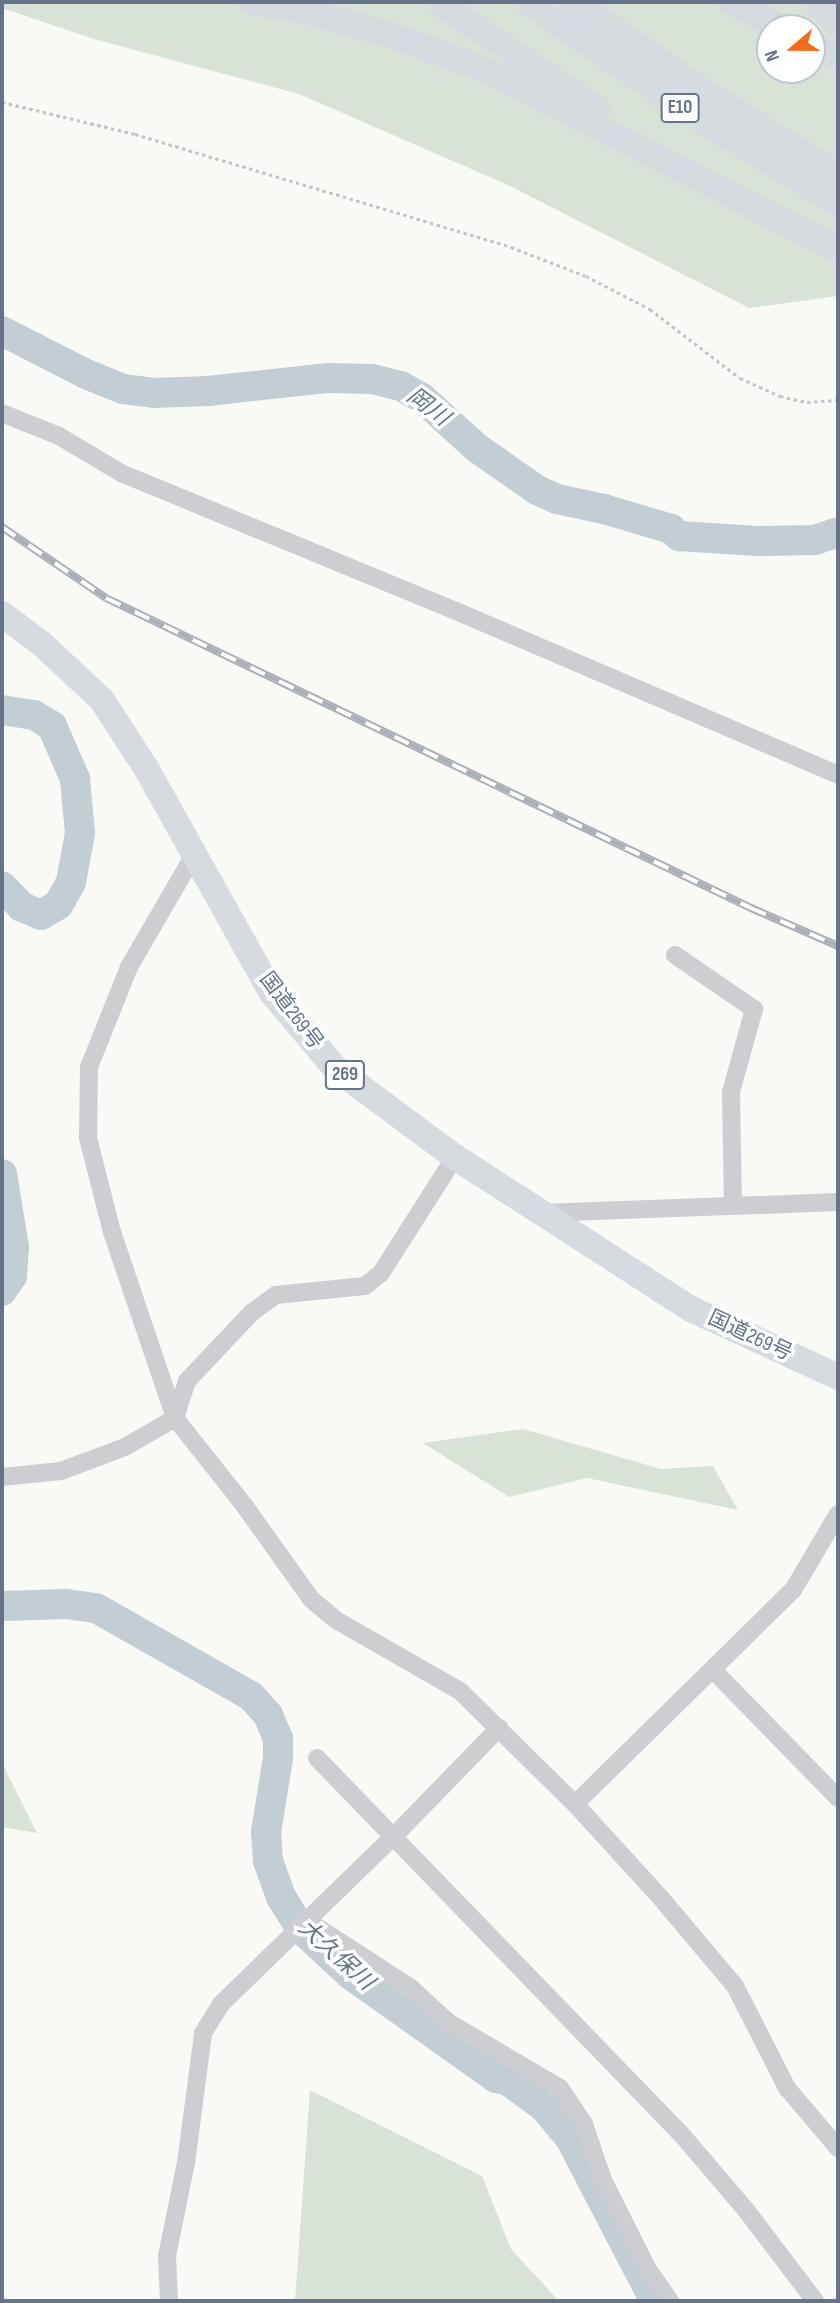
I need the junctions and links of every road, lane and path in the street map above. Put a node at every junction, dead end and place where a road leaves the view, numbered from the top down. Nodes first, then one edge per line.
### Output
1 (251, 2) edge
2 (439, 2) edge
3 (528, 2) edge
4 (573, 2) edge
5 (730, 2) edge
6 (817, 2) edge
7 (756, 15) edge
8 (838, 24) edge
9 (2, 102) edge
10 (838, 175) edge
11 (732, 193) junction
12 (838, 204) edge
13 (838, 249) edge
14 (838, 400) edge
15 (2, 412) edge
16 (2, 614) edge
17 (838, 775) edge
18 (194, 855) junction
19 (675, 955) dead end
20 (455, 1157) junction
21 (838, 1202) edge
22 (733, 1205) junction
23 (537, 1213) junction
24 (838, 1377) edge
25 (175, 1418) junction
26 (2, 1477) edge
27 (838, 1514) edge
28 (714, 1671) junction
29 (499, 1728) junction
30 (317, 1758) dead end
31 (838, 1798) edge
32 (575, 1804) junction
33 (394, 1836) junction
34 (308, 1921) junction
35 (838, 2148) edge
36 (169, 2301) edge
37 (670, 2301) edge
38 (815, 2301) edge

1 - 11 highway
2 - 11 highway
3 - 12 highway, E10
4 - 10 highway, E10
5 - 7 highway
6 - 8 highway
9 - 14 path
11 - 13 highway
15 - 17 street
16 - 18 highway, 国道269号 / 269
18 - 20 highway, 国道269号 / 269
18 - 25 street
19 - 22 street
20 - 23 highway, 国道269号 / 269
20 - 25 street
21 - 22 street
22 - 23 street
23 - 24 highway, 国道269号 / 269
25 - 26 street
25 - 29 street
27 - 28 street
28 - 31 street
28 - 32 street
29 - 32 street
29 - 33 street
30 - 33 street
32 - 35 street
33 - 34 street
33 - 38 street
34 - 36 street
34 - 37 street

